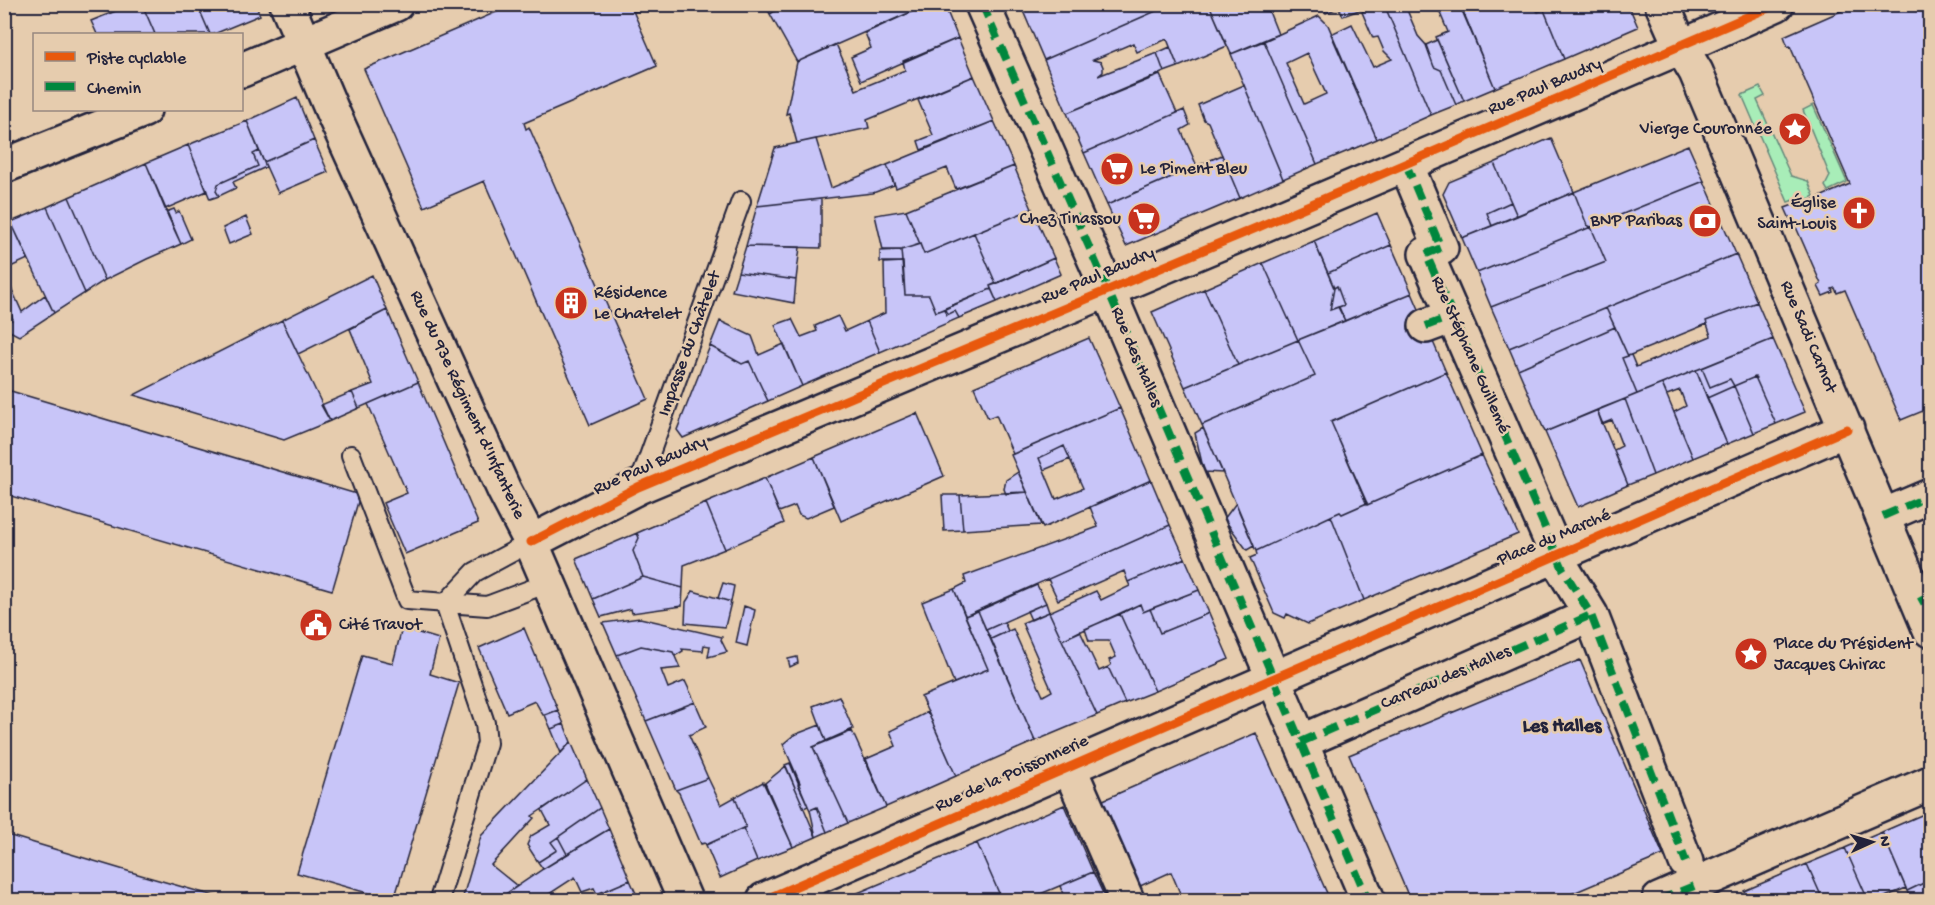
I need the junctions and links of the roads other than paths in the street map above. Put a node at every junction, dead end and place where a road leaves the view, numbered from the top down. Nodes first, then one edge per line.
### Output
1 (287, 4) edge
2 (396, 4) edge
3 (982, 4) edge
4 (1662, 4) edge
5 (1777, 4) edge
6 (303, 44) junction
7 (1681, 47) junction
8 (243, 70) edge
9 (142, 111) edge
10 (1406, 164) junction
11 (4, 166) edge
12 (741, 201) dead end
13 (1108, 290) junction
14 (1847, 429) junction
15 (351, 455) dead end
16 (638, 487) junction
17 (1930, 495) edge
18 (1883, 516) junction
19 (531, 542) junction
20 (1558, 555) junction
21 (548, 583) junction
22 (446, 604) junction
23 (1927, 610) edge
24 (1591, 615) junction
25 (1273, 678) junction
26 (1301, 742) junction
27 (1069, 767) junction
28 (1930, 783) edge
29 (1694, 883) edge
30 (439, 900) edge
31 (685, 900) edge
32 (764, 900) edge
33 (1126, 900) edge
34 (1368, 900) edge
35 (1659, 900) edge

1 - 6 street, Rue du 93e Régiment d'Infanterie
2 - 6 street
3 - 13 street, Rue des Halles
4 - 7 street, Rue Sadi Carnot
5 - 7 street, Rue Paul Baudry
6 - 8 street
6 - 19 street, Rue du 93e Régiment d'Infanterie
7 - 10 street, Rue Paul Baudry
7 - 14 street, Rue Sadi Carnot
9 - 11 street
10 - 13 street, Rue Paul Baudry
10 - 20 street, Rue Stéphane Guillemé
12 - 16 lane, Impasse du Châtelet
13 - 16 street, Rue Paul Baudry
13 - 25 street, Rue des Halles
14 - 18 street, Rue Sadi Carnot
14 - 20 street, Place du Marché
15 - 22 lane
16 - 19 street, Rue Paul Baudry
17 - 18 street
18 - 23 street, Rue Sadi Carnot
19 - 21 street, Rue du 93e Régiment d'Infanterie
19 - 22 lane
20 - 24 street
20 - 25 street, Place du Marché
21 - 22 lane
21 - 31 street, Rue du 93e Régiment d'Infanterie
22 - 30 lane
24 - 26 street, Carreau des Halles
24 - 29 street
25 - 26 street
25 - 27 street, Rue de la Poissonnerie
26 - 34 street
27 - 32 street, Rue de la Poissonnerie
27 - 33 street
28 - 29 street
29 - 35 street

